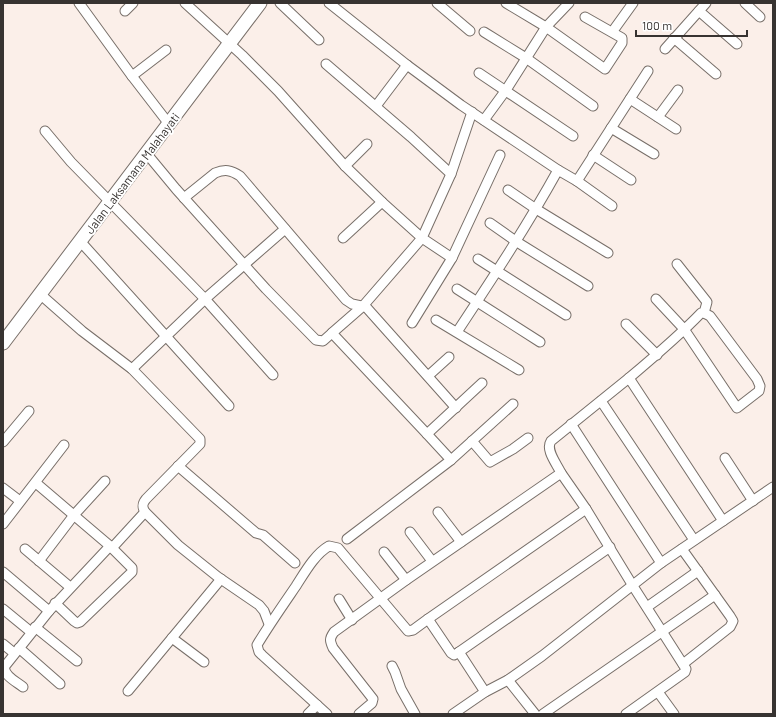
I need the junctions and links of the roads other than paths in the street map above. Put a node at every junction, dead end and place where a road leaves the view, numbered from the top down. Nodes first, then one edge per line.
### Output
1 (79, 3) edge
2 (134, 3) edge
3 (184, 3) edge
4 (260, 3) edge
5 (280, 3) edge
6 (329, 3) edge
7 (437, 3) edge
8 (506, 3) edge
9 (569, 3) edge
10 (633, 3) edge
11 (706, 3) edge
12 (745, 3) edge
13 (125, 11) dead end
14 (699, 11) junction
15 (585, 17) dead end
16 (760, 17) dead end
17 (546, 27) junction
18 (615, 28) dead end
19 (470, 31) dead end
20 (484, 32) dead end
21 (674, 38) junction
22 (320, 40) dead end
23 (229, 44) junction
24 (737, 44) dead end
25 (665, 49) dead end
26 (166, 50) dead end
27 (526, 58) junction
28 (326, 64) dead end
29 (407, 65) junction
30 (648, 71) dead end
31 (479, 72) dead end
32 (716, 74) dead end
33 (132, 76) junction
34 (506, 90) junction
35 (678, 90) dead end
36 (630, 99) junction
37 (376, 106) junction
38 (593, 106) dead end
39 (472, 112) junction
40 (658, 117) junction
41 (484, 120) junction
42 (169, 124) junction
43 (611, 128) junction
44 (676, 129) dead end
45 (45, 131) dead end
46 (573, 136) dead end
47 (367, 144) dead end
48 (147, 154) junction
49 (654, 154) dead end
50 (500, 155) dead end
51 (594, 155) junction
52 (345, 166) junction
53 (558, 170) junction
54 (451, 174) junction
55 (631, 180) dead end
56 (576, 181) junction
57 (508, 190) dead end
58 (184, 198) junction
59 (110, 202) junction
60 (382, 202) junction
61 (612, 206) dead end
62 (536, 209) junction
63 (490, 223) dead end
64 (285, 229) junction
65 (343, 238) dead end
66 (422, 238) junction
67 (80, 241) junction
68 (516, 242) junction
69 (608, 253) dead end
70 (452, 258) junction
71 (478, 259) dead end
72 (676, 264) dead end
73 (244, 266) junction
74 (497, 271) junction
75 (588, 286) dead end
76 (457, 289) dead end
77 (40, 294) junction
78 (205, 299) junction
79 (656, 299) dead end
80 (477, 301) junction
81 (363, 306) junction
82 (704, 313) junction
83 (566, 315) dead end
84 (436, 320) dead end
85 (412, 323) dead end
86 (626, 324) dead end
87 (684, 329) junction
88 (457, 332) junction
89 (332, 333) junction
90 (166, 336) junction
91 (540, 342) dead end
92 (3, 343) edge
93 (657, 355) junction
94 (449, 357) dead end
95 (132, 370) junction
96 (519, 370) dead end
97 (273, 375) dead end
98 (428, 376) junction
99 (629, 378) junction
100 (482, 383) dead end
101 (601, 401) junction
102 (513, 404) dead end
103 (229, 406) dead end
104 (456, 408) junction
105 (28, 411) dead end
106 (572, 424) junction
107 (427, 434) junction
108 (528, 438) dead end
109 (472, 441) junction
110 (3, 442) edge
111 (64, 446) dead end
112 (725, 458) dead end
113 (451, 460) junction
114 (178, 466) junction
115 (561, 473) junction
116 (105, 481) dead end
117 (36, 483) junction
118 (773, 487) edge
119 (3, 488) edge
120 (20, 501) junction
121 (753, 501) junction
122 (586, 509) junction
123 (145, 512) junction
124 (438, 512) dead end
125 (74, 515) junction
126 (723, 521) junction
127 (3, 524) edge
128 (410, 532) dead end
129 (347, 539) dead end
130 (694, 540) junction
131 (461, 542) junction
132 (111, 547) junction
133 (610, 547) junction
134 (25, 548) dead end
135 (682, 549) junction
136 (384, 552) dead end
137 (39, 561) junction
138 (432, 561) junction
139 (661, 564) junction
140 (293, 565) dead end
141 (698, 571) junction
142 (3, 572) edge
143 (221, 579) junction
144 (406, 580) junction
145 (633, 586) junction
146 (70, 587) junction
147 (715, 595) junction
148 (339, 599) dead end
149 (381, 599) junction
150 (55, 603) junction
151 (647, 607) junction
152 (3, 609) edge
153 (49, 611) junction
154 (352, 620) junction
155 (428, 620) junction
156 (269, 624) junction
157 (33, 629) junction
158 (663, 632) junction
159 (172, 638) junction
160 (3, 644) edge
161 (16, 651) junction
162 (459, 652) junction
163 (77, 662) dead end
164 (204, 662) dead end
165 (683, 664) junction
166 (392, 666) dead end
167 (508, 680) junction
168 (60, 684) dead end
169 (23, 687) dead end
170 (128, 691) dead end
171 (485, 692) junction
172 (658, 692) junction
173 (317, 705) junction
174 (308, 714) edge
175 (326, 714) edge
176 (359, 714) edge
177 (415, 714) edge
178 (454, 714) edge
179 (535, 714) edge
180 (543, 714) edge
181 (626, 714) edge
182 (674, 714) edge

1 - 33 street
2 - 13 street
3 - 23 street
4 - 23 highway, Jalan Laksamana Malahayati
5 - 22 street
6 - 29 street
7 - 19 street
8 - 17 street
9 - 17 street
10 - 18 street
11 - 14 street
12 - 16 street
14 - 21 street
14 - 24 street
15 - 17 street
17 - 27 street
20 - 27 street
21 - 25 street
21 - 32 street
23 - 42 highway, Jalan Laksamana Malahayati
23 - 52 street
26 - 33 street
27 - 34 street
27 - 38 street
28 - 37 street
29 - 37 street
29 - 39 street
30 - 36 street
31 - 34 street
33 - 42 street
34 - 41 street
34 - 46 street
35 - 40 street
36 - 40 street
36 - 43 street
37 - 54 street
39 - 41 street
39 - 54 street
40 - 44 street
41 - 53 street
42 - 48 highway, Jalan Laksamana Malahayati
43 - 49 street
43 - 51 street
45 - 59 street
47 - 52 street
48 - 58 street
48 - 59 highway, Jalan Laksamana Malahayati
50 - 70 street
51 - 55 street
51 - 56 street
52 - 60 street
53 - 56 street
53 - 62 street
54 - 66 street
56 - 61 street
57 - 62 street
58 - 64 street
58 - 73 street
59 - 67 highway, Jalan Laksamana Malahayati
59 - 78 street
60 - 65 street
60 - 66 street
62 - 68 street
62 - 69 street
63 - 68 street
64 - 73 street
64 - 81 street
66 - 70 street
66 - 81 street
67 - 77 highway, Jalan Laksamana Malahayati
67 - 90 street
68 - 74 street
68 - 75 street
70 - 85 street
71 - 74 street
72 - 82 street
73 - 78 street
73 - 89 street
74 - 80 street
74 - 83 street
76 - 80 street
77 - 92 highway, Jalan Laksamana Malahayati
77 - 95 street
78 - 90 street
78 - 97 street
79 - 87 street
80 - 88 street
80 - 91 street
81 - 89 street
81 - 98 street
82 - 87 street
82 - 87 street
84 - 88 street
86 - 93 street
87 - 93 street
88 - 96 street
89 - 107 street
90 - 95 street
90 - 103 street
93 - 99 street
94 - 98 street
95 - 114 street
98 - 104 street
99 - 101 street
99 - 126 street
100 - 104 street
101 - 106 street
101 - 130 street
102 - 109 street
104 - 107 street
105 - 110 street
106 - 115 street
106 - 139 street
107 - 113 street
108 - 109 street
109 - 113 street
111 - 117 street
112 - 121 street
113 - 129 street
114 - 123 street
114 - 140 street
115 - 122 street
115 - 131 street
116 - 125 street
117 - 120 street
117 - 125 street
118 - 121 street
119 - 120 street
120 - 127 street
121 - 126 street
122 - 133 street
122 - 155 street
123 - 132 street
123 - 143 street
124 - 131 street
125 - 132 street
125 - 137 street
126 - 130 street
128 - 138 street
130 - 135 street
131 - 138 street
132 - 146 street
132 - 150 street
133 - 145 street
133 - 162 street
134 - 137 street
135 - 139 street
135 - 141 street
136 - 144 street
137 - 146 street
138 - 144 street
139 - 145 street
141 - 147 street
141 - 151 street
142 - 153 street
143 - 156 street
143 - 159 street
144 - 149 street
145 - 151 street
145 - 167 street
146 - 150 street
147 - 158 street
147 - 165 street
148 - 154 street
149 - 154 street
149 - 155 street
149 - 156 street
150 - 153 street
151 - 158 street
152 - 157 street
153 - 157 street
154 - 176 street
155 - 162 street
156 - 173 street
157 - 161 street
157 - 163 street
158 - 165 street
158 - 180 street
159 - 164 street
159 - 170 street
160 - 161 street
161 - 168 street
161 - 169 street
162 - 171 street
165 - 172 street
166 - 177 street
167 - 171 street
167 - 179 street
171 - 178 street
172 - 181 street
172 - 182 street
173 - 174 street
173 - 175 street

